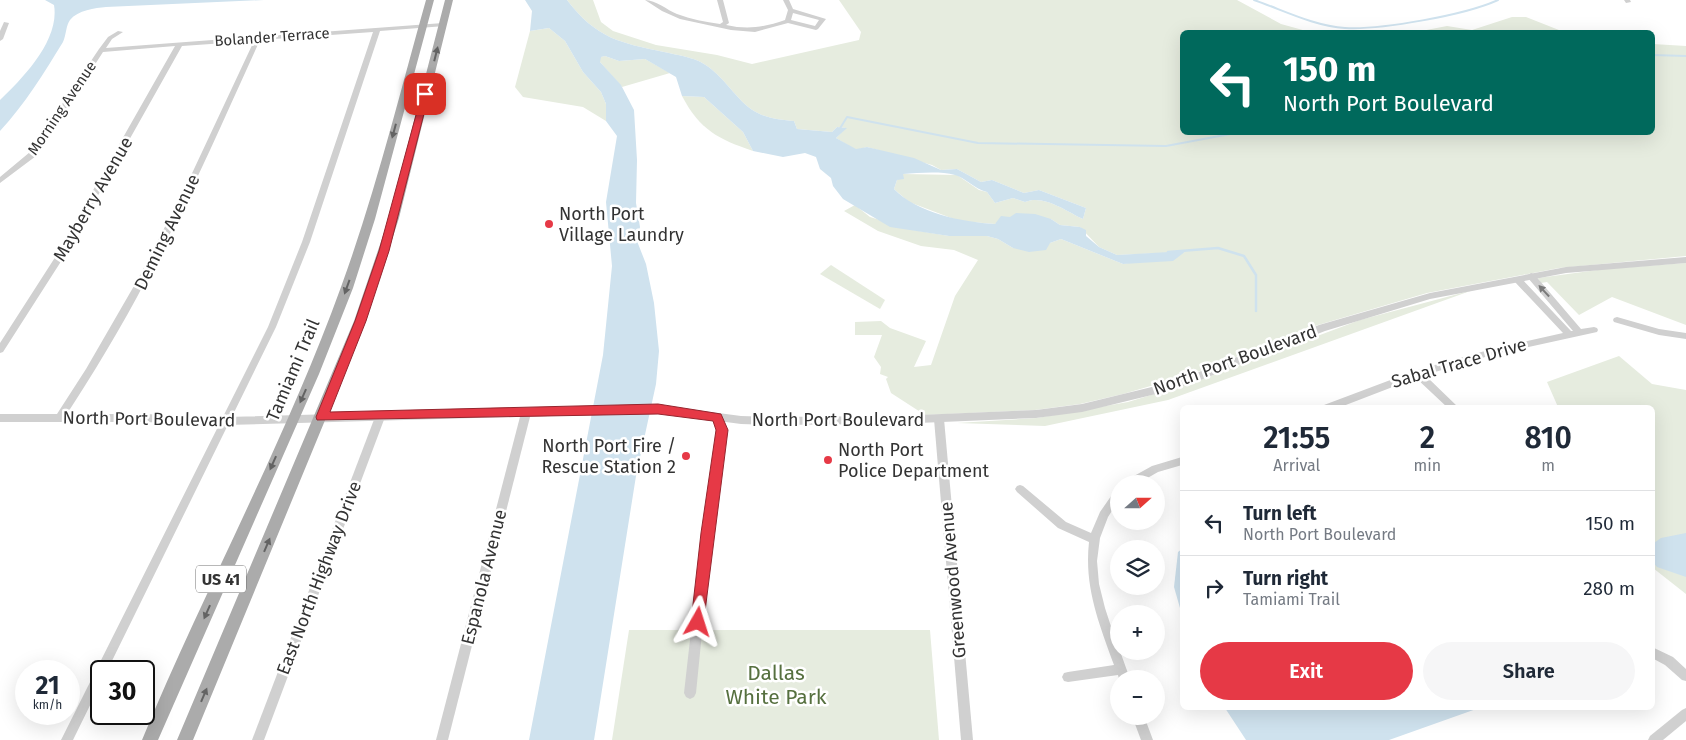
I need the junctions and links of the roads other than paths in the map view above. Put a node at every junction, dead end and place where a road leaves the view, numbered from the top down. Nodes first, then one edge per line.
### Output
1 (430, 0) edge
2 (448, 0) edge
3 (648, 0) edge
4 (720, 0) edge
5 (786, 0) edge
6 (791, 10) junction
7 (788, 21) junction
8 (6, 23) dead end
9 (443, 25) junction
10 (721, 26) junction
11 (423, 27) junction
12 (377, 30) junction
13 (120, 32) dead end
14 (0, 38) edge
15 (258, 38) junction
16 (180, 44) junction
17 (101, 50) junction
18 (0, 181) edge
19 (1686, 260) edge
20 (1531, 276) junction
21 (1517, 279) junction
22 (1561, 311) junction
23 (1549, 313) junction
24 (1618, 320) dead end
25 (1594, 330) dead end
26 (1579, 332) junction
27 (1569, 334) junction
28 (1686, 336) edge
29 (0, 350) edge
30 (1417, 373) junction
31 (1335, 405) edge
32 (1452, 405) edge
33 (526, 413) junction
34 (60, 417) junction
35 (322, 417) junction
36 (380, 417) junction
37 (716, 417) junction
38 (0, 418) edge
39 (293, 419) junction
40 (939, 419) junction
41 (226, 421) junction
42 (1180, 462) edge
43 (1144, 475) edge
44 (1020, 489) dead end
45 (1110, 503) edge
46 (1092, 539) junction
47 (1655, 654) edge
48 (1122, 670) edge
49 (1110, 675) edge
50 (1686, 676) edge
51 (1068, 677) dead end
52 (690, 693) dead end
53 (1686, 714) edge
54 (1141, 725) edge
55 (67, 740) edge
56 (150, 740) edge
57 (185, 740) edge
58 (258, 740) edge
59 (442, 740) edge
60 (967, 740) edge
61 (1147, 740) edge
62 (1654, 740) edge

1 - 11 main road, Tamiami Trail / US 41
2 - 9 main road, US 41
3 - 10 street
4 - 10 street
5 - 6 street
6 - 7 street
6 - 7 street
7 - 10 street
8 - 14 street
9 - 11 street, Bolander Terrace
35 -> 9 main road, US 41
11 - 12 street, Bolander Terrace
11 -> 39 main road, Tamiami Trail / US 41
12 - 15 street, Bolander Terrace
12 - 41 street, Tamiami Trail
13 - 17 street, Morning Avenue
15 - 16 street, Bolander Terrace
15 - 34 street, Deming Avenue
16 - 17 street, Bolander Terrace
16 - 29 street, Mayberry Avenue
17 - 18 street, Morning Avenue
19 - 20 street, North Port Boulevard
20 - 21 street, North Port Boulevard
22 -> 20 street
21 - 23 street
21 - 40 street, North Port Boulevard
22 - 23 street
22 - 26 street
23 - 27 street
24 - 28 street
25 - 26 street, Sabal Trace Drive
26 - 27 street, Sabal Trace Drive
27 - 30 street, Sabal Trace Drive
30 - 31 street, Sabal Trace Drive
30 - 32 street
33 - 36 street, North Port Boulevard
33 - 37 street, North Port Boulevard
33 - 59 street, Espanola Avenue
34 - 38 street, North Port Boulevard
34 - 41 street, North Port Boulevard
35 - 36 street, North Port Boulevard
35 - 39 street, North Port Boulevard
57 -> 35 main road, US 41
36 - 58 street, East North Highway Drive
37 - 40 street, North Port Boulevard
37 - 52 street
39 - 41 street, North Port Boulevard
39 -> 56 main road, Tamiami Trail / US 41
40 - 60 street, Greenwood Avenue
41 - 55 street, Tamiami Trail
42 - 43 street
44 - 46 street
45 - 46 street
46 - 48 street
47 - 50 street
49 - 51 street
53 - 62 street
54 - 61 street

